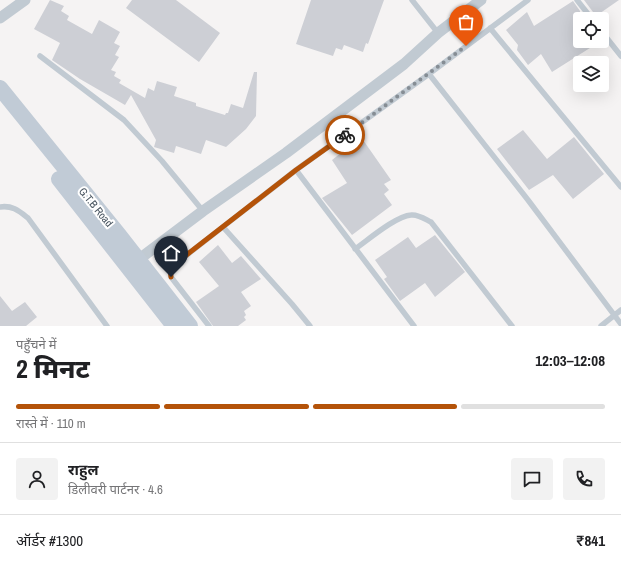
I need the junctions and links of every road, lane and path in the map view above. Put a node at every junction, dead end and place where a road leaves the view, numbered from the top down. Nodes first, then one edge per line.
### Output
1 (25, 0) edge
2 (412, 0) edge
3 (481, 0) edge
4 (528, 0) edge
5 (577, 0) edge
6 (586, 12) edge
7 (0, 18) edge
8 (490, 28) junction
9 (438, 33) junction
10 (609, 41) edge
11 (40, 56) dead end
12 (621, 56) edge
13 (429, 74) junction
14 (0, 88) edge
15 (0, 104) edge
16 (296, 170) junction
17 (621, 187) edge
18 (0, 207) edge
19 (203, 211) junction
20 (223, 226) junction
21 (355, 249) junction
22 (138, 260) junction
23 (621, 310) edge
24 (614, 315) junction
25 (621, 324) edge
26 (107, 326) edge
27 (174, 326) edge
28 (190, 326) edge
29 (209, 326) edge
30 (310, 326) edge
31 (414, 326) edge
32 (512, 326) edge
33 (601, 326) edge

1 - 7 street
2 - 9 lane
3 - 9 street
4 - 8 lane
5 - 6 lane
8 - 13 lane
8 - 17 lane
9 - 19 street
10 - 12 lane
11 - 19 lane
13 - 16 lane
13 - 24 lane
14 - 22 main road, G.T.B Road
15 - 27 main road, G.T.B Road
16 - 20 lane
16 - 21 lane
18 - 26 lane
19 - 22 street
20 - 29 lane
20 - 30 lane
21 - 31 lane
21 - 32 lane
22 - 28 main road, G.T.B Road
23 - 24 lane
24 - 25 lane
24 - 33 lane

